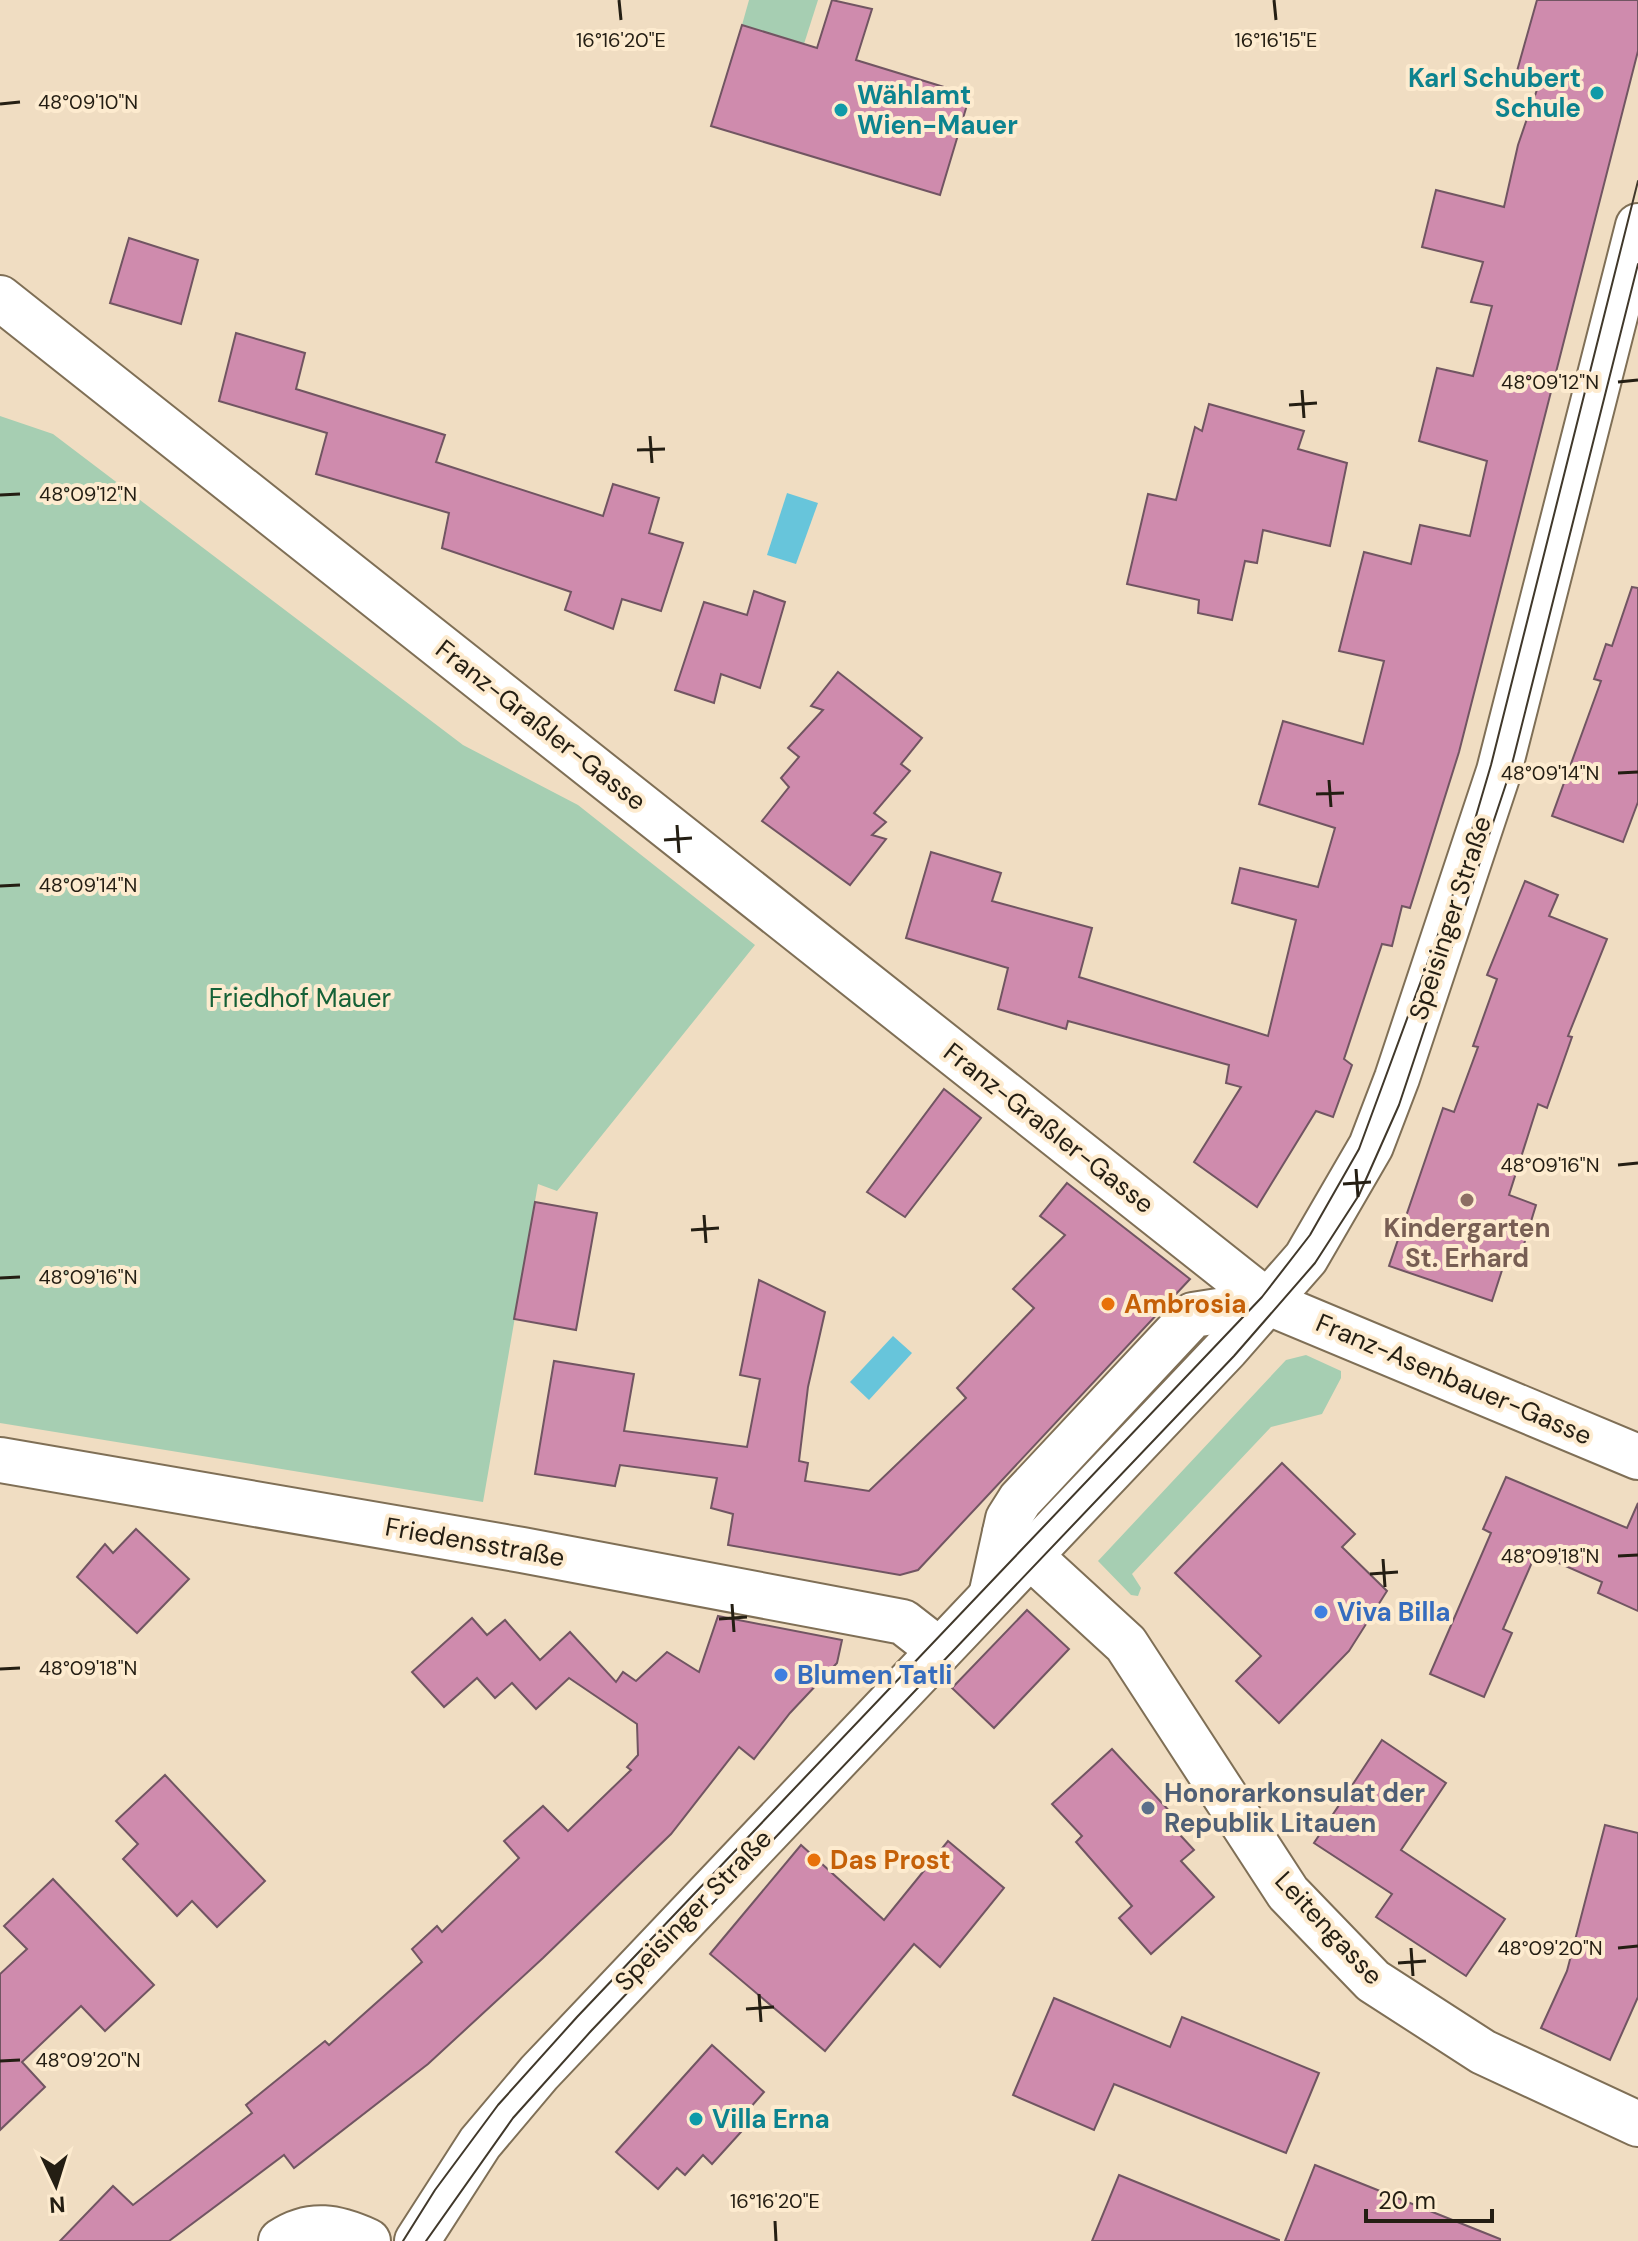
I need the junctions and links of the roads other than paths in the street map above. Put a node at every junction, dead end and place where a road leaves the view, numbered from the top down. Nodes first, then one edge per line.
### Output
1 (1638, 226) edge
2 (0, 298) edge
3 (1269, 1303) junction
4 (1638, 1457) edge
5 (0, 1460) edge
6 (1017, 1544) junction
7 (939, 1650) junction
8 (1638, 2124) edge
9 (285, 2238) edge
10 (368, 2241) edge
11 (417, 2241) edge

1 - 3 street, Speisinger Straße
2 - 3 street, Franz-Graßler-Gasse
3 - 4 street, Franz-Asenbauer-Gasse
3 - 6 street, Speisinger Straße
5 - 7 street, Friedensstraße
6 - 7 street, Speisinger Straße
6 - 8 street, Leitengasse
7 - 11 street, Speisinger Straße
9 - 10 street

